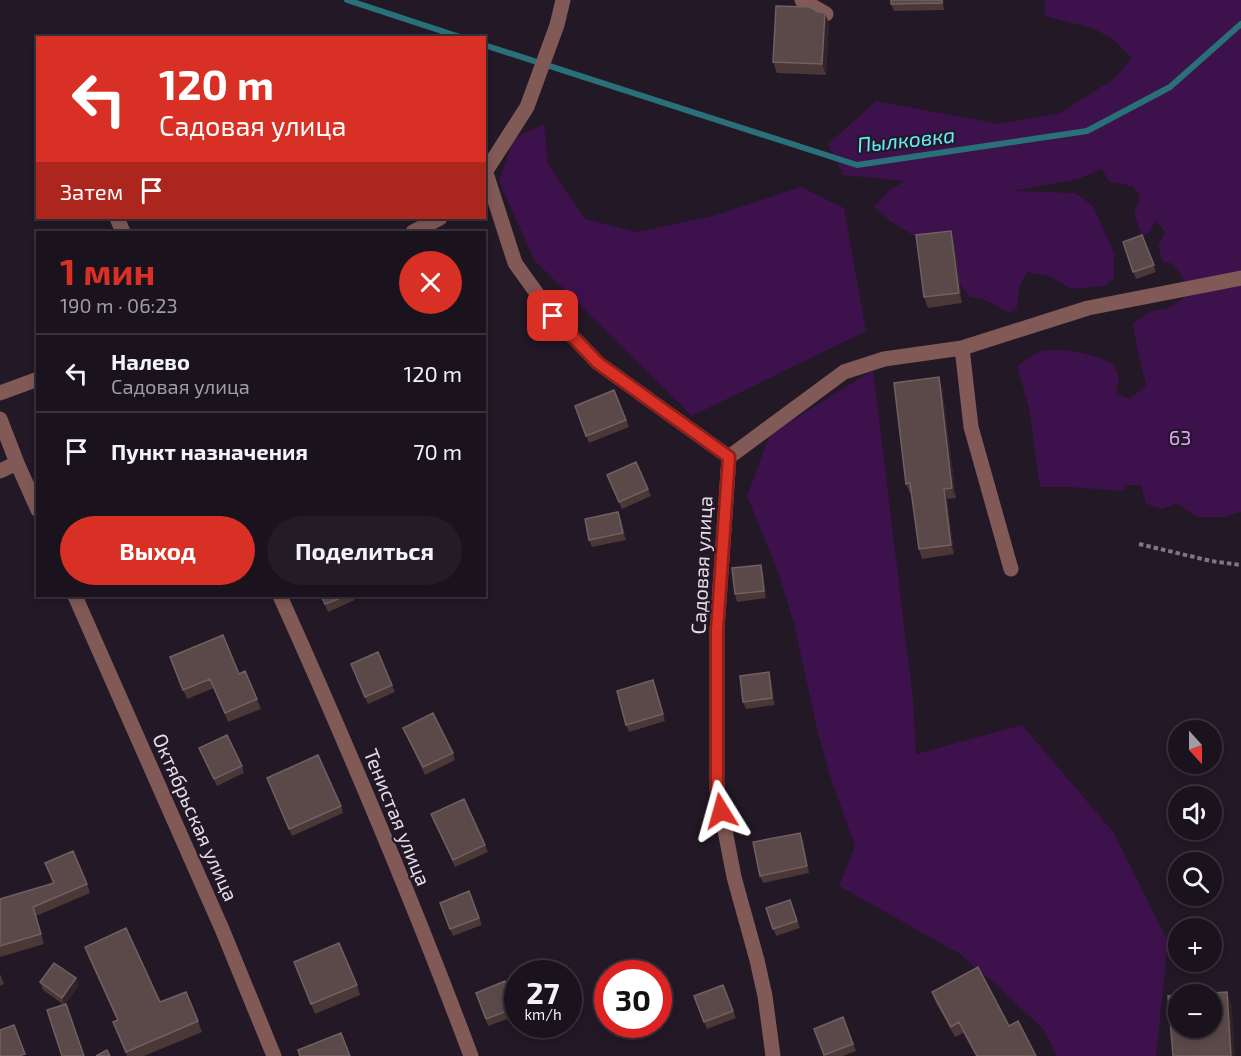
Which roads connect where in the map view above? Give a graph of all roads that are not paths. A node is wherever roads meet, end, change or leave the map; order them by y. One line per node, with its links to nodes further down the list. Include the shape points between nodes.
1 (563, 0): 4 (street, via 527,107)
2 (802, 0): 3 (street)
3 (826, 14)
4 (486, 171)
5 (486, 176): 13 (street, via 515,262 553,316 598,363)
6 (438, 219): 7 (street)
7 (416, 231)
8 (1241, 278): 9 (street, via 1088,308)
9 (962, 348): 13 (street, via 884,358 844,372); 17 (street, via 971,427)
10 (36, 380): 11 (street)
11 (0, 393)
12 (0, 419): 14 (street)
13 (729, 457): 22 (street, Садовая улица, via 717,630 717,789 734,877 765,996)
14 (17, 463): 15 (street); 16 (street)
15 (0, 471)
16 (36, 506)
17 (1011, 569)
18 (75, 597): 20 (street, Октябрьская улица)
19 (280, 597): 21 (street, Тенистая улица, via 332,711)
20 (274, 1056)
21 (471, 1056)
22 (773, 1056)

